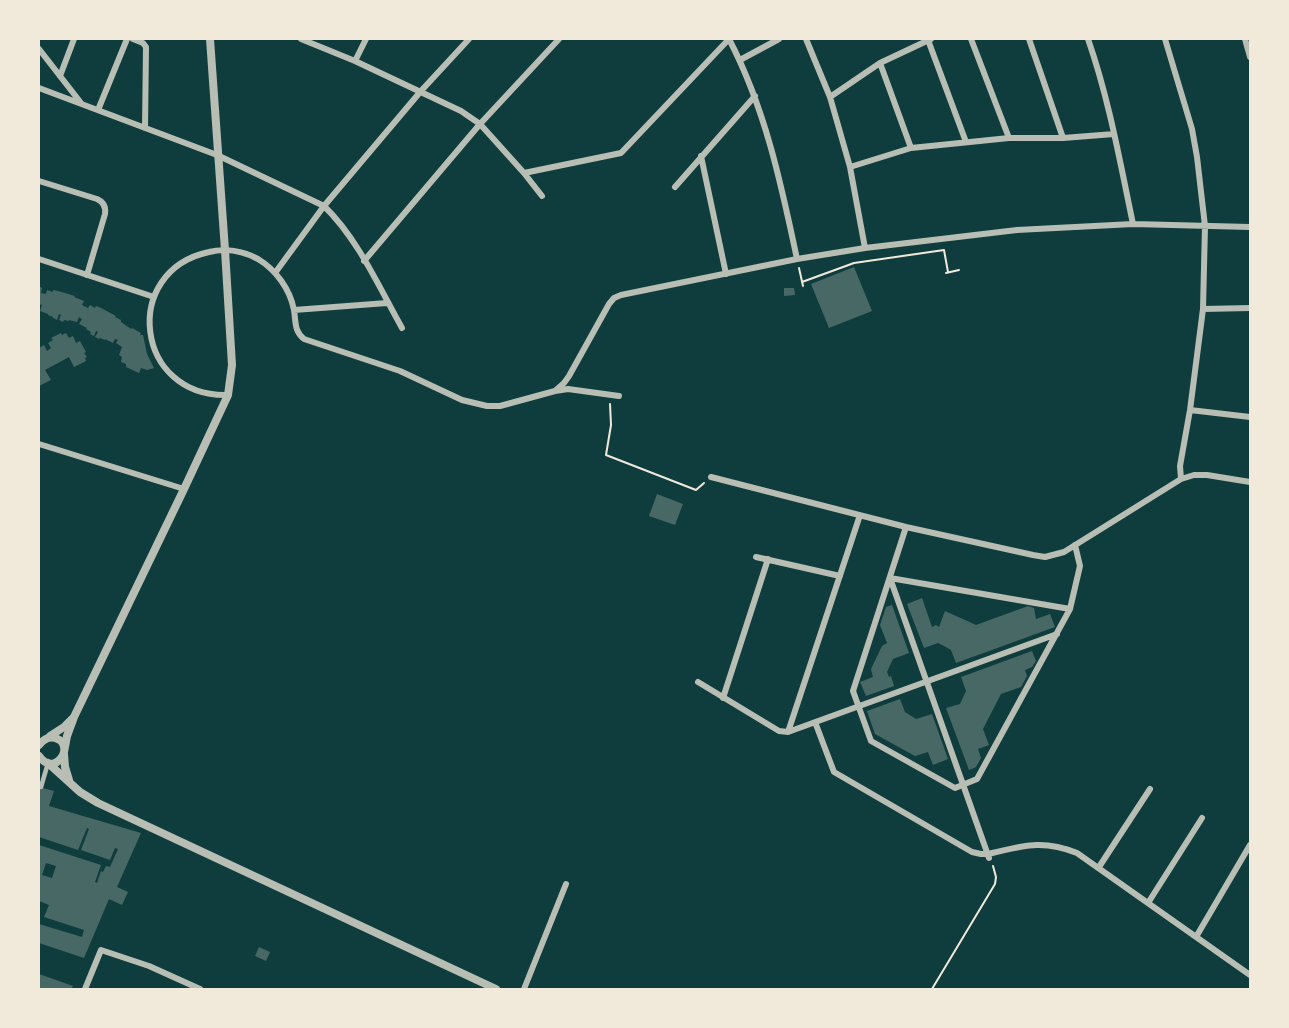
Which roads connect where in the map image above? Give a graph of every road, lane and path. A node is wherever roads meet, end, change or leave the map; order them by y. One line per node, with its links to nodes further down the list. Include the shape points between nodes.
1 (74, 39): 24 (street)
2 (127, 39): 30 (street)
3 (133, 39): 32 (street, via 146,47)
4 (210, 39): 38 (street)
5 (301, 39): 22 (street)
6 (366, 39): 22 (street)
7 (470, 39): 26 (street)
8 (558, 39): 31 (street)
9 (729, 39): 21 (street); 41 (street, via 621,153)
10 (779, 39): 21 (street)
11 (806, 39): 28 (street)
12 (971, 39): 34 (street)
13 (1029, 39): 35 (street)
14 (1097, 39): 18 (street)
15 (1166, 39): 47 (street, via 1192,129)
16 (1245, 39): 20 (street)
17 (929, 40): 23 (street); 36 (street)
18 (1089, 41): 33 (street)
19 (39, 49): 24 (street)
20 (1250, 57)
21 (740, 60): 27 (street)
22 (355, 61): 26 (street)
23 (880, 63): 28 (street); 37 (street)
24 (60, 76): 29 (street)
25 (39, 88): 29 (street)
26 (421, 91): 31 (street); 45 (street)
27 (754, 96): 39 (street); 52 (street, via 781,180)
28 (830, 97): 40 (street)
29 (82, 104): 30 (street)
30 (98, 110): 32 (street)
31 (480, 124): 41 (street); 53 (street)
32 (145, 128): 38 (street)
33 (1114, 134): 35 (street); 46 (street)
34 (1009, 138): 35 (street); 36 (street)
35 (1063, 138)
36 (966, 142): 37 (street)
37 (911, 148): 40 (street)
38 (218, 156): 45 (street); 50 (street)
39 (701, 156): 43 (street); 56 (street)
40 (850, 167): 49 (street)
41 (524, 173): 44 (street)
42 (39, 181): 57 (street, via 103,204 106,211)
43 (675, 187)
44 (542, 196)
45 (324, 206): 53 (street, via 337,218); 55 (street)
46 (1133, 224): 47 (street); 49 (street, via 1017,230)
47 (1205, 226): 48 (street); 61 (street)
48 (1250, 227)
49 (865, 248): 52 (street)
50 (225, 250): 55 (street, via 257,259); 58 (street, via 202,253 182,263 165,278); 65 (street, via 232,365)
51 (39, 259): 57 (street)
52 (797, 259): 54 (path, via 802,284 854,263 944,250 947,273); 56 (street)
53 (364, 261): 59 (street)
54 (959, 270)
55 (275, 273): 62 (street, via 288,291)
56 (726, 274): 64 (street, via 614,298 569,376)
57 (87, 275): 58 (street)
58 (154, 297): 65 (street, via 150,330 155,351 167,370 194,390)
59 (387, 303): 62 (street); 63 (street)
60 (1250, 308): 61 (street)
61 (1203, 309): 68 (street)
62 (294, 310): 64 (street, via 296,328 304,339 400,371 462,400 500,406)
63 (402, 328)
64 (555, 391): 66 (street)
65 (228, 395): 74 (street)
66 (610, 395): 67 (street); 71 (path, via 606,455 696,490)
67 (620, 396)
68 (1190, 410): 69 (street); 72 (street)
69 (1250, 417)
70 (39, 444): 74 (street)
71 (711, 477): 75 (street)
72 (1181, 479): 73 (street, via 1207,475); 77 (street)
73 (1250, 482)
74 (184, 489): 88 (street)
75 (860, 515): 76 (street); 80 (street)
76 (906, 527): 77 (street, via 1045,557); 81 (street)
77 (1075, 545): 82 (street, via 1080,566)
78 (756, 557): 79 (street)
79 (768, 559): 80 (street); 86 (street)
80 (840, 576): 90 (street)
81 (890, 578): 82 (street); 84 (street); 87 (street, via 853,691)
82 (1070, 609): 83 (street)
83 (1057, 633): 84 (street); 96 (street, via 977,779)
84 (927, 681): 87 (street); 96 (street)
85 (698, 682): 86 (street)
86 (723, 698): 90 (street, via 779,731)
87 (859, 706): 89 (street); 96 (street, via 871,741 955,788)
88 (74, 717): 91 (street, via 55,734); 93 (street)
89 (815, 722): 90 (street); 101 (street, via 834,772 972,852)
90 (788, 732)
91 (44, 738): 92 (street); 93 (street, via 60,740)
92 (39, 745)
93 (64, 753): 94 (street, via 57,762); 95 (street, via 64,768)
94 (42, 759): 95 (street); 97 (street)
95 (71, 784): 110 (street, via 109,808)
96 (963, 784): 101 (street)
97 (41, 788)
98 (1150, 789): 102 (street)
99 (1202, 818): 104 (street)
100 (1250, 845): 105 (street)
101 (989, 856): 102 (street, via 1032,844 1049,845 1077,853); 112 (path, via 995,884)
102 (1099, 867): 104 (street)
103 (566, 884): 111 (street)
104 (1149, 903): 105 (street)
105 (1196, 937): 106 (street)
106 (1250, 975)
107 (183, 985): 108 (street, via 149,966 101,950); 109 (street)
108 (85, 989)
109 (200, 989)
110 (496, 989)
111 (524, 989)
112 (932, 989)

